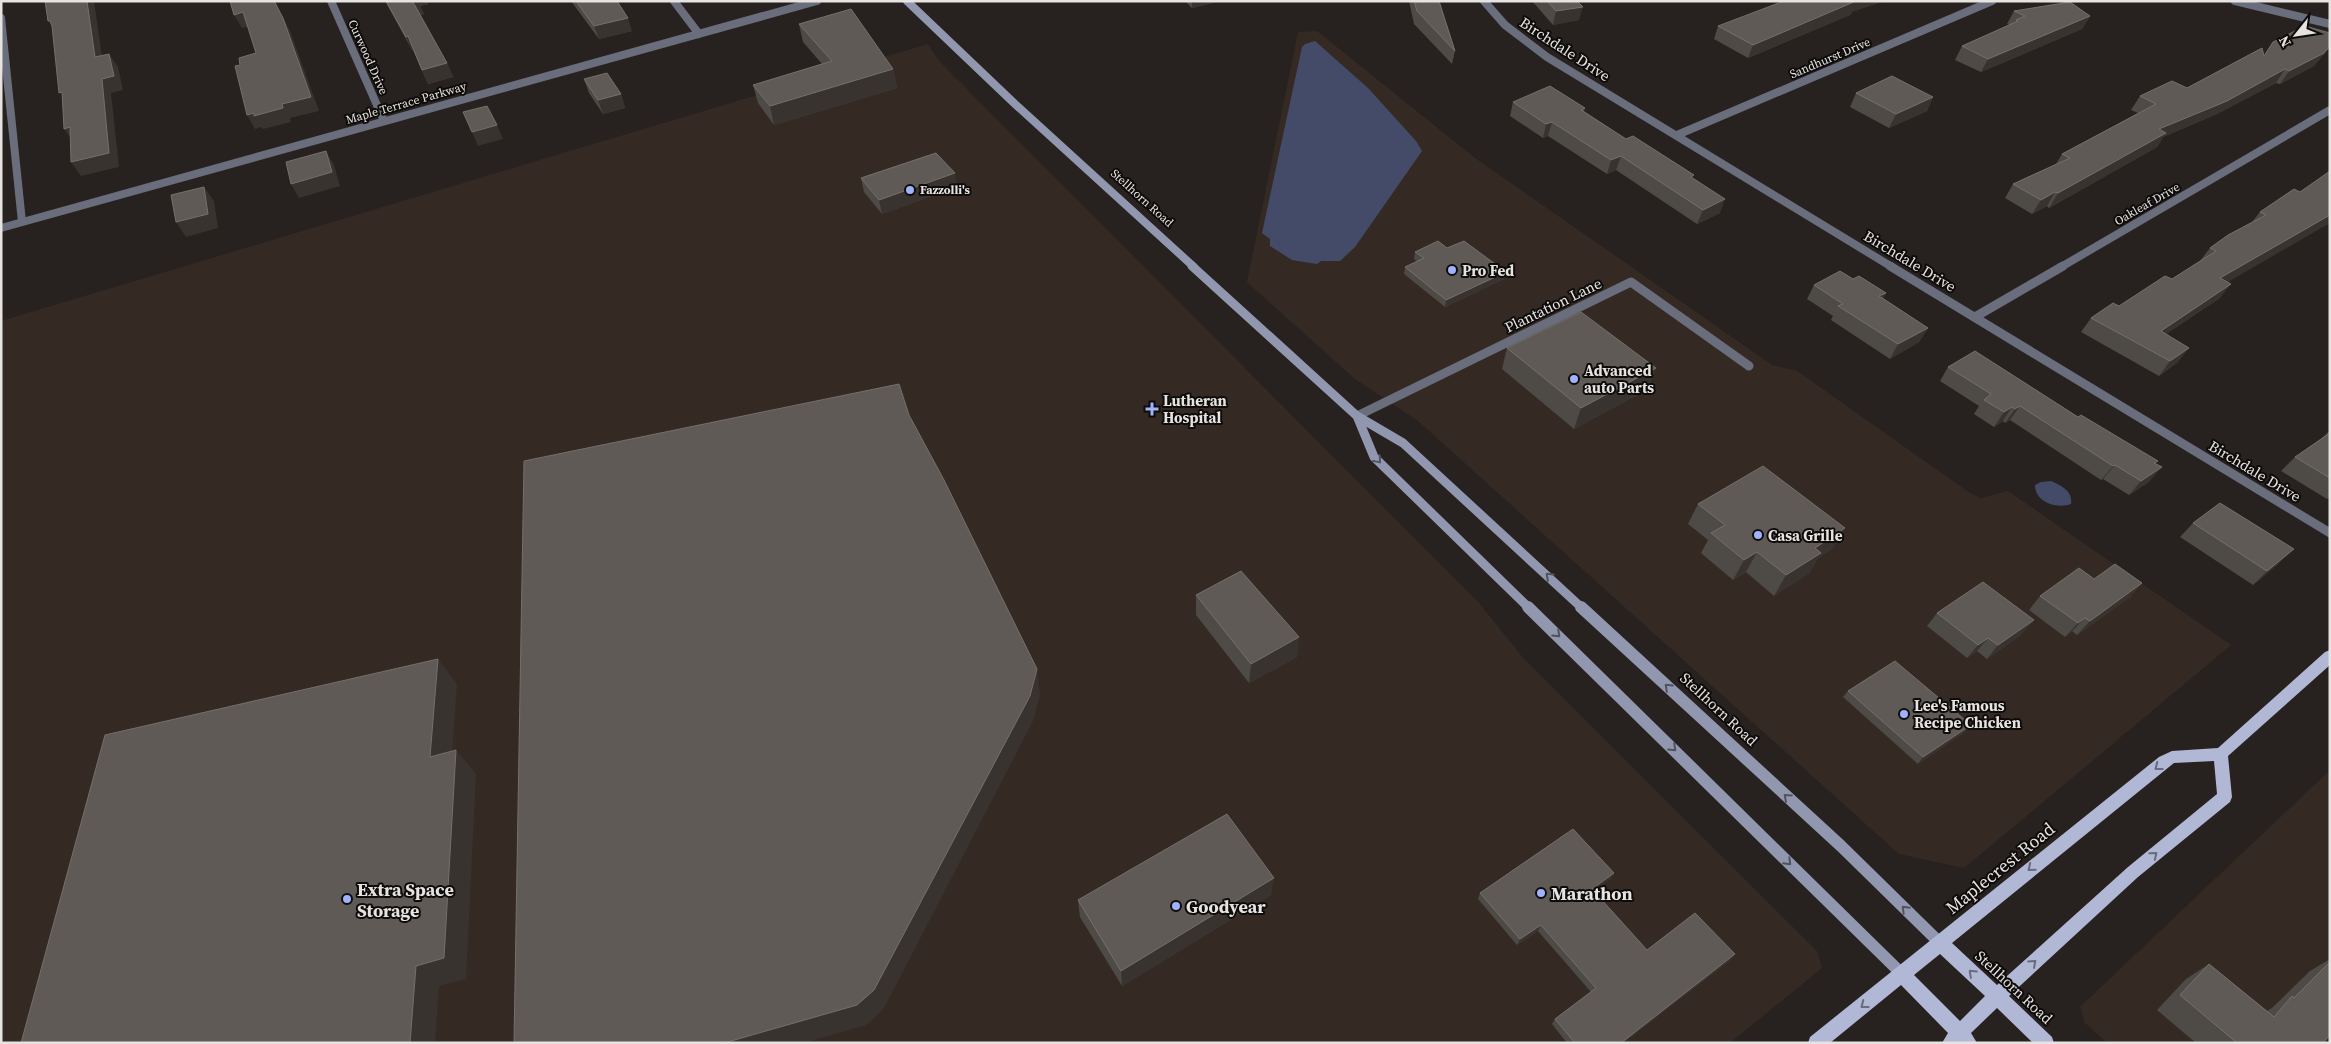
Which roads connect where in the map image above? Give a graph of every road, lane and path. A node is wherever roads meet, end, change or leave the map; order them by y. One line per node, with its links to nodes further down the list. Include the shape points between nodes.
1 (331, 1): 12 (street, Curwood Drive)
2 (674, 1): 10 (street)
3 (817, 1): 10 (street, Maple Terrace Parkway)
4 (907, 1): 18 (main road, Stellhorn Road)
5 (1484, 1): 13 (street, Birchdale Drive, via 1498,20 1522,40)
6 (1992, 1): 13 (street, Sandhurst Drive)
7 (2235, 1): 9 (street)
8 (1, 18): 14 (street)
9 (2330, 24)
10 (699, 34): 12 (street, Maple Terrace Parkway)
11 (2330, 110): 16 (street, Oakleaf Drive)
12 (384, 121): 14 (street, Maple Terrace Parkway)
13 (1677, 136): 16 (street, Birchdale Drive)
14 (22, 222): 15 (street, Maple Terrace Parkway)
15 (1, 228)
16 (1975, 317): 19 (street, Birchdale Drive)
17 (1749, 366): 18 (street, Plantation Lane, via 1631,282)
18 (1357, 416): 22 (main road, Stellhorn Road, one-way to 18, via 1841,846 1403,443); 23 (main road, Stellhorn Road, one-way to 23, via 1374,457)
19 (2330, 533)
20 (2330, 656): 21 (main road)
21 (2221, 754): 22 (main road, Maplecrest Road, one-way to 22, via 2172,757); 24 (main road, one-way to 21, via 2132,872 2225,797)
22 (1940, 943): 23 (main road, Maplecrest Road); 24 (main road, Stellhorn Road, one-way to 22)
23 (1903, 975): 25 (main road, Stellhorn Road); 26 (main road, Maplecrest Road, one-way to 26)
24 (1997, 996): 25 (main road); 27 (main road, Stellhorn Road)
25 (1960, 1040)
26 (1816, 1043)
27 (2046, 1043)

